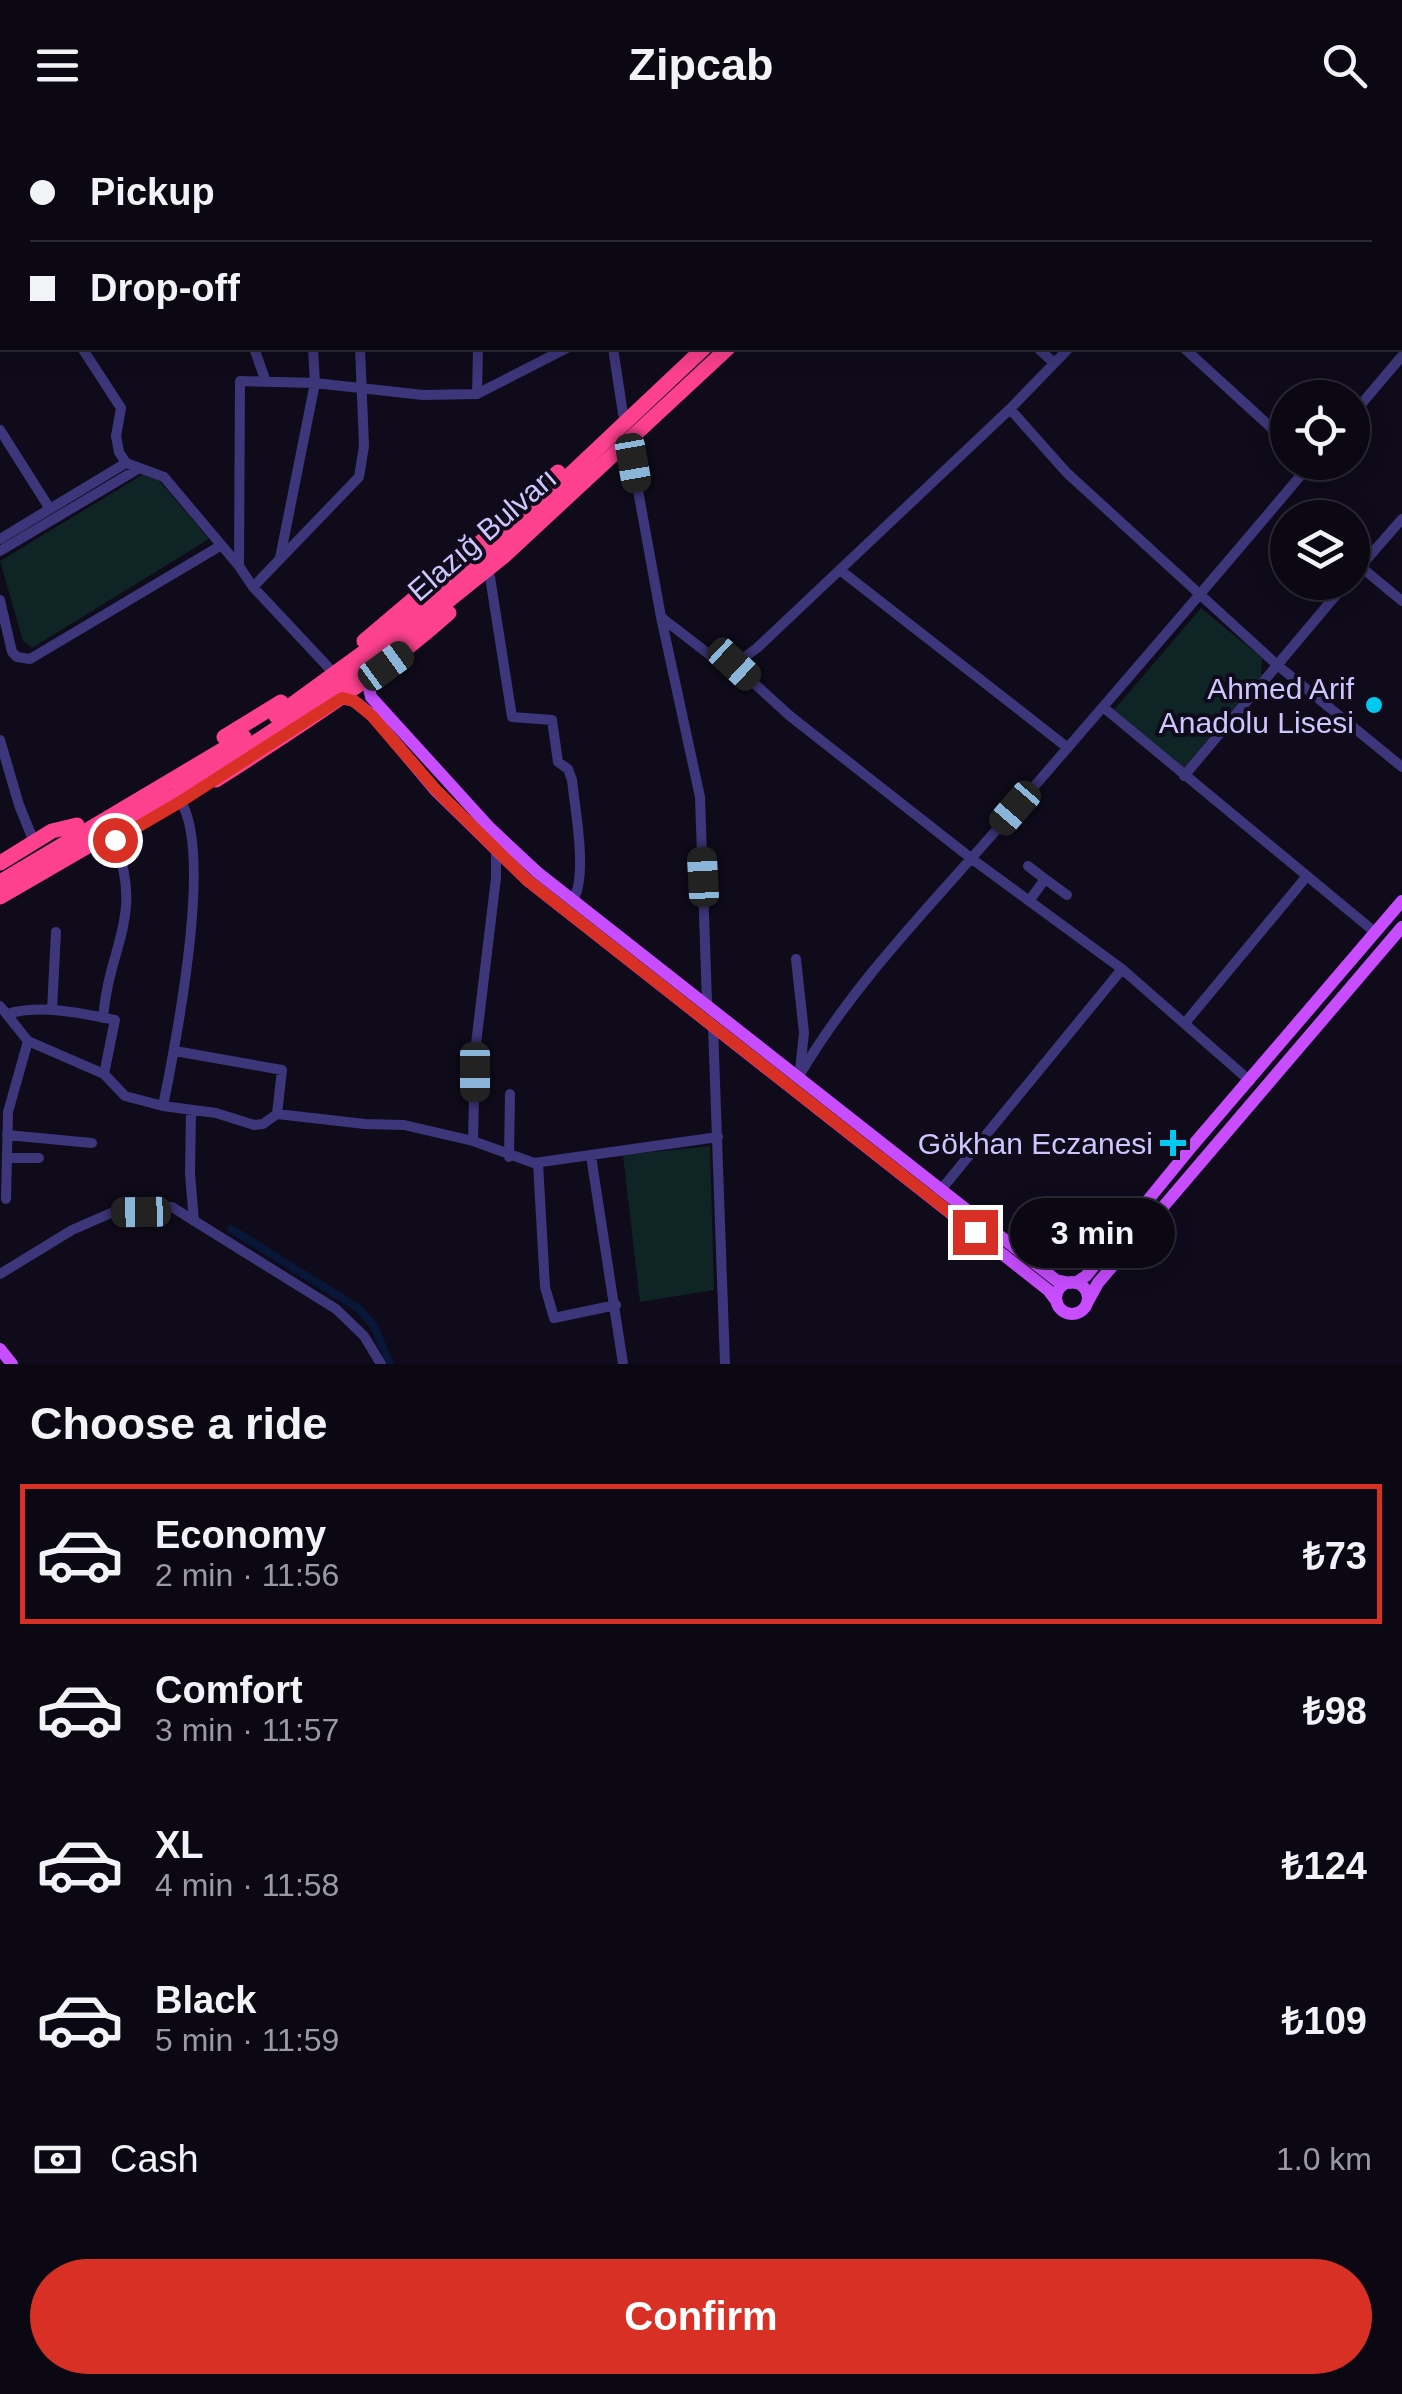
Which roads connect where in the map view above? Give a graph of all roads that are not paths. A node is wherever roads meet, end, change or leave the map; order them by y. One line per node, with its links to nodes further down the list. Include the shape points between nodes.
1 (83, 350): 27 (street, via 121,408 116,436)
2 (255, 350): 17 (street)
3 (313, 350): 18 (street)
4 (360, 350): 19 (street)
5 (478, 350): 20 (street)
6 (563, 350): 20 (street)
7 (613, 350): 23 (street)
8 (691, 350): 23 (highway)
9 (702, 350): 65 (highway, Elazığ Bulvarı, via 423,608 256,730)
10 (726, 350): 65 (highway, Elazığ Bulvarı, via 504,557 352,678 176,794)
11 (740, 350): 26 (highway)
12 (1040, 350): 16 (street)
13 (1067, 350): 16 (street)
14 (1186, 350): 24 (street)
15 (1402, 356): 21 (street)
16 (1054, 362): 22 (street)
17 (265, 379): 18 (street); 36 (street, via 238,385)
18 (315, 382): 19 (street); 35 (street)
19 (362, 390): 20 (street); 35 (street, via 359,477)
20 (477, 394)
21 (1370, 394)
22 (1010, 410): 37 (street); 41 (street, via 1067,473)
23 (623, 414): 48 (highway)
24 (1270, 427)
25 (0, 430): 29 (street)
26 (630, 457): 38 (highway); 45 (street)
27 (131, 466): 29 (street); 32 (street, via 164,478); 33 (street)
28 (1297, 480): 41 (street)
29 (50, 508): 31 (street)
30 (1402, 519): 34 (street)
31 (0, 538)
32 (220, 546): 36 (street); 42 (street, via 30,659 12,652)
33 (0, 552)
34 (1370, 556)
35 (279, 561): 40 (street)
36 (239, 566): 40 (street)
37 (840, 570): 46 (street); 53 (street)
38 (490, 576): 49 (highway); 70 (street, via 512,717 552,720 558,762 572,780 580,868)
39 (1370, 580): 44 (street)
40 (253, 587): 48 (street)
41 (1201, 595): 47 (street); 51 (street)
42 (0, 600)
43 (1331, 600): 47 (street)
44 (1402, 601)
45 (661, 617): 46 (street, via 719,662); 78 (street, via 700,796)
46 (734, 664): 61 (street)
47 (1276, 664): 54 (street); 55 (street)
48 (329, 668): 57 (highway)
49 (367, 680): 50 (highway); 70 (main road, via 371,697 490,828)
50 (342, 698): 56 (highway); 60 (main road, via 372,716)
51 (1103, 708): 53 (street); 55 (street)
52 (0, 740): 59 (street)
53 (1068, 748): 61 (street)
54 (1402, 767)
55 (1184, 776): 64 (street)
56 (180, 802): 58 (highway); 85 (street, via 193,833 195,873)
57 (76, 826): 59 (highway); 65 (highway, via 41,846)
58 (115, 840): 65 (highway, via 76,863); 81 (street, via 128,889 126,920)
59 (34, 842): 62 (highway)
60 (496, 852): 83 (main road); 95 (street)
61 (972, 858): 71 (street); 87 (street, via 896,943)
62 (0, 864)
63 (1028, 866): 66 (street)
64 (1307, 876): 75 (street); 82 (street)
65 (22, 877): 67 (highway, Elazığ Bulvarı); 69 (highway, Elazığ Bulvarı)
66 (1045, 879): 68 (street); 71 (street)
67 (0, 882)
68 (1067, 896)
69 (0, 897)
70 (573, 900): 78 (main road)
71 (1029, 901): 77 (street)
72 (1402, 901): 75 (main road)
73 (1402, 927): 108 (main road, via 1098,1282)
74 (56, 932): 80 (street)
75 (1376, 933): 88 (main road)
76 (796, 960): 87 (street, via 804,1033)
77 (1122, 969): 82 (street); 102 (street)
78 (707, 1003): 87 (main road)
79 (3, 1010): 80 (street); 84 (street)
80 (52, 1010): 81 (street)
81 (103, 1018): 86 (street, via 116,1023)
82 (1185, 1023): 88 (street)
83 (713, 1026): 94 (street); 107 (main road)
84 (28, 1041): 86 (street); 93 (street)
85 (175, 1051): 90 (street); 92 (street, via 282,1070)
86 (104, 1074): 90 (street, via 125,1096)
87 (799, 1076): 102 (main road)
88 (1250, 1081): 106 (main road, via 1086,1276)
89 (510, 1094): 98 (street)
90 (163, 1106): 91 (street)
91 (191, 1111): 92 (street, via 254,1125); 104 (street)
92 (277, 1114): 95 (street, via 404,1125)
93 (5, 1133): 96 (street); 99 (street)
94 (718, 1137): 97 (street); 112 (street)
95 (472, 1141): 98 (street)
96 (92, 1144)
97 (591, 1156): 101 (street); 109 (street)
98 (508, 1157): 101 (street)
99 (7, 1158): 100 (street); 103 (street)
100 (39, 1158)
101 (538, 1163): 109 (street, via 551,1314)
102 (940, 1191): 106 (main road, via 1056,1280)
103 (6, 1199)
104 (194, 1221): 105 (street, via 172,1208 111,1213); 110 (street, via 336,1310)
105 (0, 1274)
106 (1072, 1283): 107 (main road); 108 (main road, via 1086,1292)
107 (1056, 1302): 108 (main road, via 1071,1314)
108 (1087, 1303)
109 (616, 1306): 111 (street)
110 (381, 1364)
111 (623, 1364)
112 (725, 1364)

